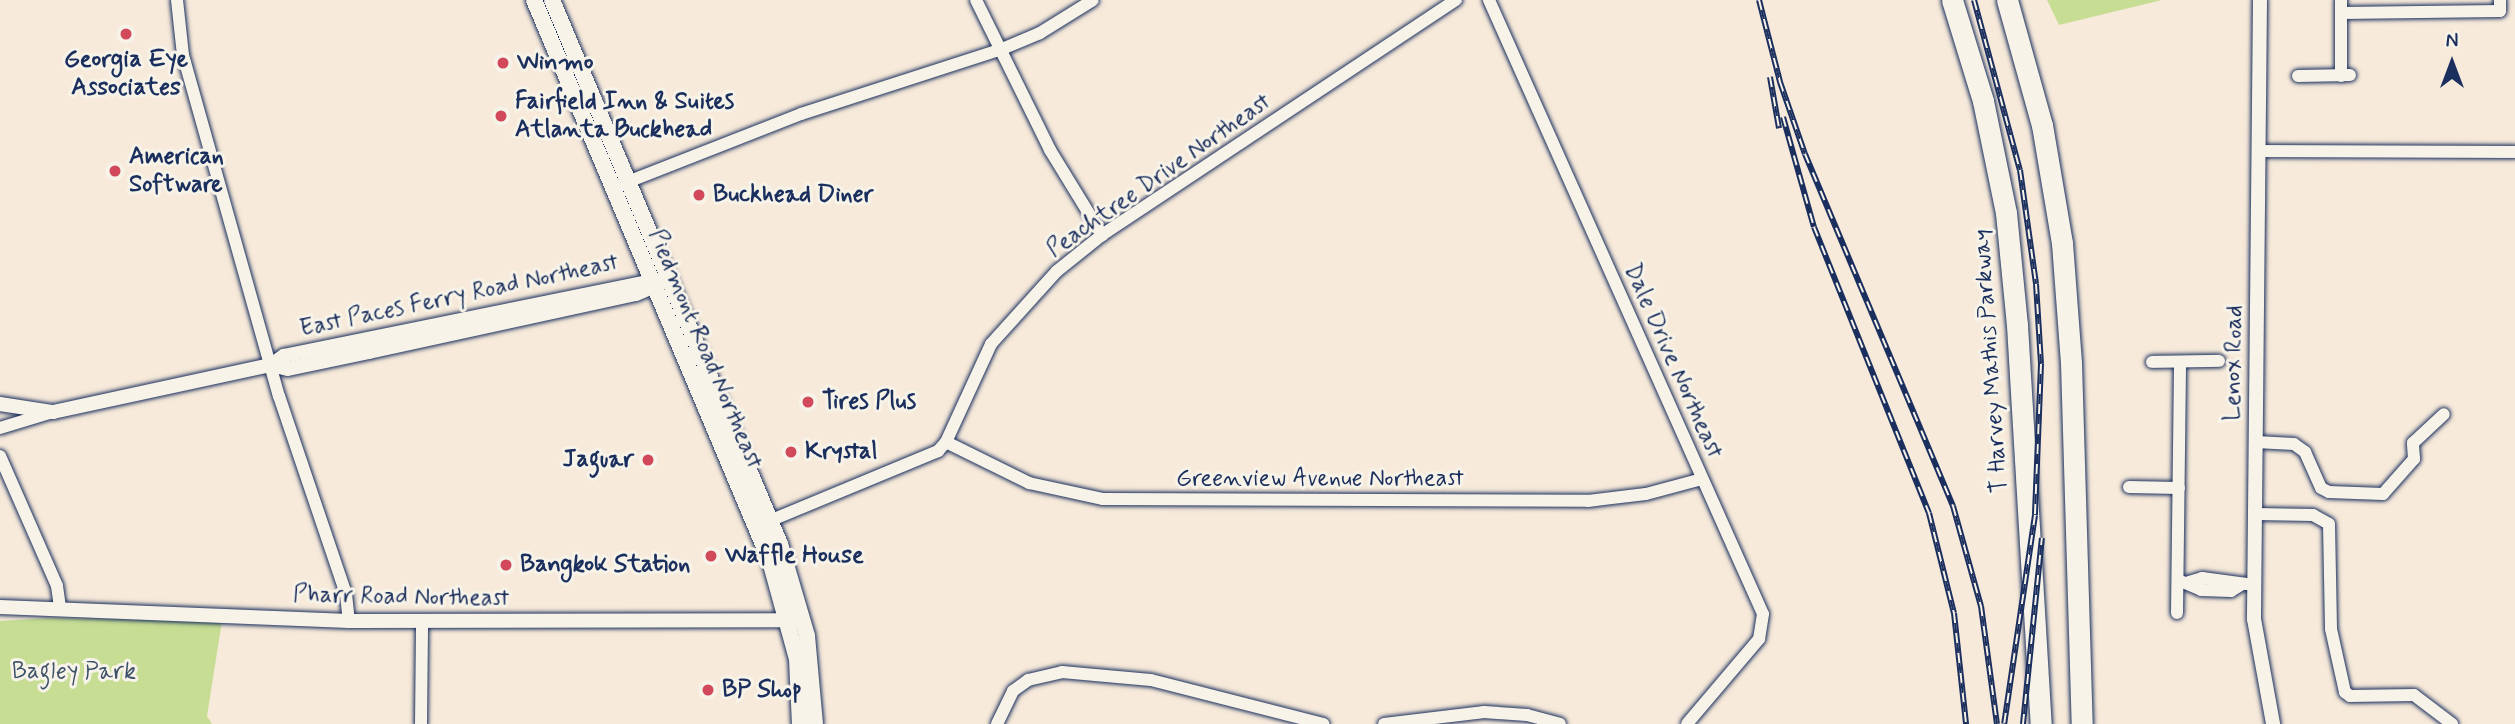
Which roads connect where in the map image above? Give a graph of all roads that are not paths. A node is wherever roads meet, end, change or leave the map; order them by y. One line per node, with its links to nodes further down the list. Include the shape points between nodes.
1 (177, 0): 24 (street, via 184,55)
2 (534, 0): 18 (main road, Piedmont Road Northeast)
3 (552, 0): 18 (main road, Piedmont Road Northeast)
4 (976, 0): 14 (street)
5 (1093, 0): 14 (street)
6 (1456, 0): 19 (street, Peachtree Drive Northeast)
7 (1489, 0): 32 (street, Dale Drive Northeast)
8 (1952, 0): 53 (highway, T Harvey Mathis Parkway, via 1983,101 2006,213)
9 (2007, 0): 54 (highway, via 2039,113 2062,243 2071,363)
10 (2260, 0): 16 (street, Lenox Road)
11 (2500, 0): 13 (street, via 2500,10)
12 (2341, 6): 13 (street); 15 (street, via 2346,75)
13 (2454, 6)
14 (1002, 50): 18 (street, via 801,114); 19 (street, via 1050,150)
15 (2298, 76)
16 (2259, 151): 17 (street); 30 (street, Lenox Road)
17 (2515, 152)
18 (621, 185): 20 (main road, Piedmont Road Northeast)
19 (1102, 235): 29 (street, Peachtree Drive Northeast, via 1057,271 1002,328 982,360)
20 (659, 282): 24 (street, East Paces Ferry Road Northeast, via 284,356); 36 (main road, Piedmont Road Northeast)
21 (2218, 361): 23 (street)
22 (2152, 362): 23 (street)
23 (2180, 362): 34 (street)
24 (271, 366): 26 (street, East Paces Ferry Road Northeast); 42 (street, via 346,594)
25 (2, 408): 26 (street, East Paces Ferry Road Northeast)
26 (52, 412): 28 (street)
27 (2444, 414): 30 (street, via 2413,443 2413,459 2382,494 2329,492 2321,488 2305,452 2294,444)
28 (0, 428)
29 (946, 442): 32 (street, Greenview Avenue Northeast, via 1029,483 1103,499 1588,501 1646,495); 36 (street, via 928,457)
30 (2256, 442): 35 (street, Lenox Road)
31 (0, 456): 40 (street, via 57,586)
32 (1702, 479): 52 (street, Dale Drive Northeast, via 1765,621 1759,639)
33 (2129, 487): 34 (street)
34 (2179, 488): 37 (street)
35 (2256, 514): 38 (street, Lenox Road); 56 (street, via 2313,515 2329,524 2331,629 2345,692 2350,696 2414,695)
36 (763, 524): 44 (main road, Piedmont Road Northeast)
37 (2183, 581): 38 (street, via 2216,579); 41 (street)
38 (2248, 584): 55 (street, Lenox Road)
39 (0, 607): 40 (street, Pharr Road Northeast)
40 (60, 608): 42 (street, Pharr Road Northeast)
41 (2177, 613)
42 (349, 621): 43 (street, Pharr Road Northeast)
43 (422, 621): 44 (street, Pharr Road Northeast); 45 (street)
44 (794, 621): 46 (main road, Piedmont Road Northeast); 47 (main road, Piedmont Road Northeast, via 810,656)
45 (421, 724)
46 (800, 724)
47 (815, 724)
48 (997, 724): 49 (street, via 1013,691 1028,680 1062,672 1151,680)
49 (1323, 724)
50 (1384, 724): 51 (street, via 1484,712 1527,715)
51 (1560, 724)
52 (1687, 724)
53 (2042, 724)
54 (2082, 724)
55 (2273, 724)
56 (2452, 724)

